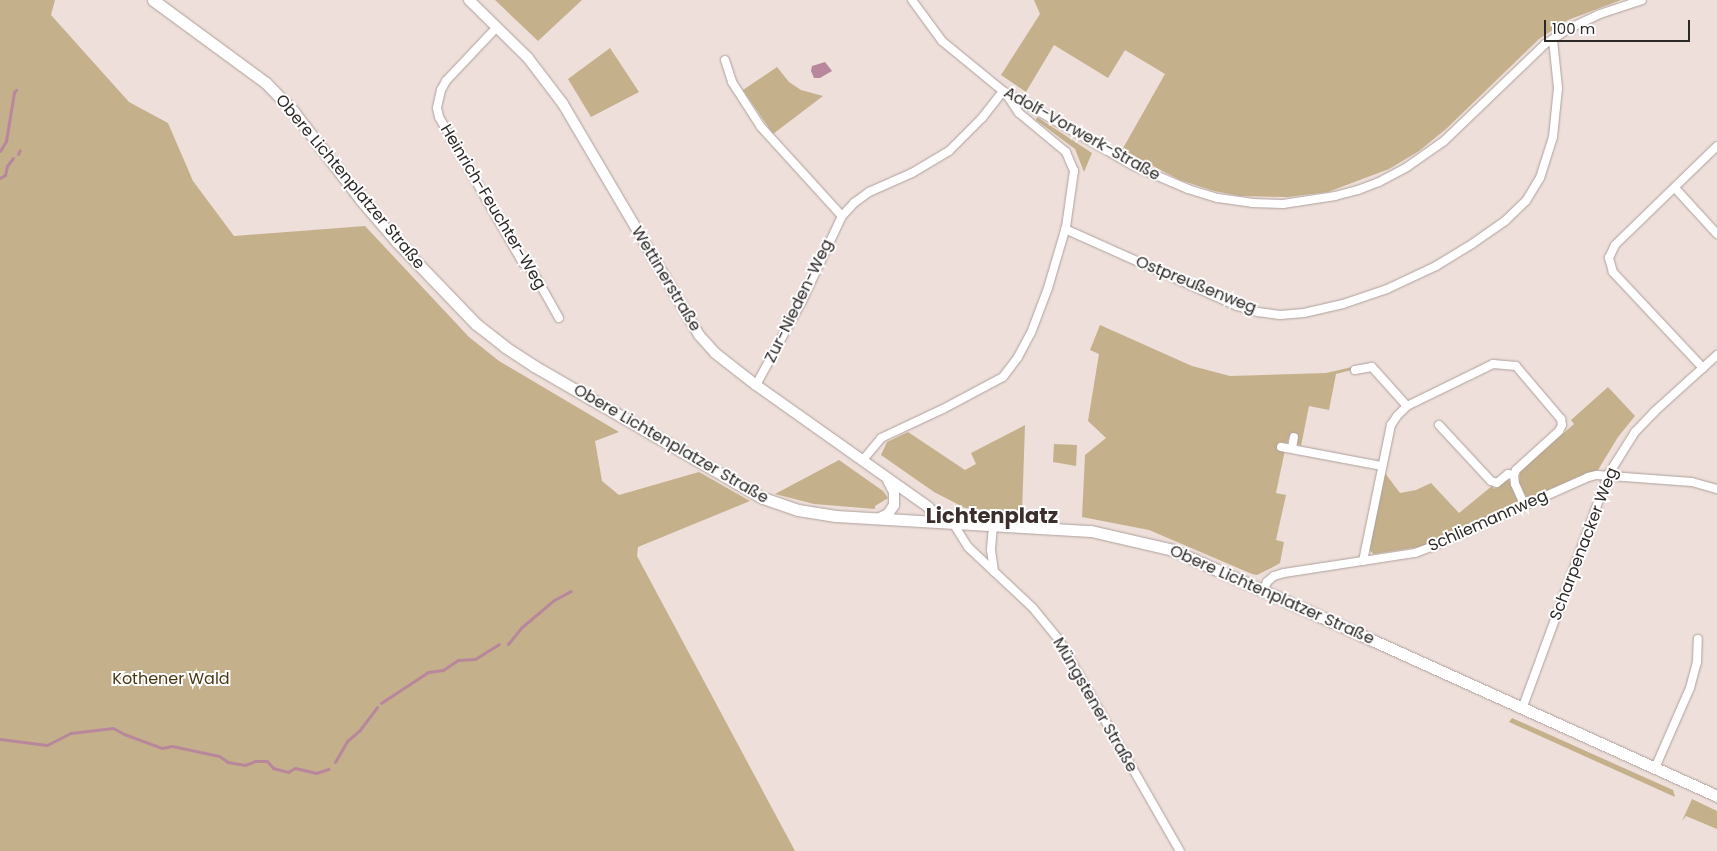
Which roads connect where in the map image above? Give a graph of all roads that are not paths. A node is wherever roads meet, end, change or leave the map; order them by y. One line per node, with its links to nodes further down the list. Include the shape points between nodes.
1 (152, 0): 31 (main road, Obere Lichtenplatzer Straße, via 266,83 306,126 397,242 476,324 505,347 762,498 798,510)
2 (469, 0): 5 (street, Wettinerstraße)
3 (912, 0): 8 (street, Adolf-Vorwerk-Straße, via 942,41)
4 (1642, 0): 6 (street, Adolf-Vorwerk-Straße, via 1600,14)
5 (498, 27): 14 (street, Heinrich-Feuchter-Weg, via 446,81 437,100 437,108 439,117 518,255 532,270); 18 (street, Wettinerstraße, via 528,58 563,104 699,335 715,353)
6 (1553, 40): 8 (street, Adolf-Vorwerk-Straße, via 1545,44 1444,141 1407,166 1358,190 1284,204 1218,198 1162,179); 12 (street, Ostpreußenweg, via 1558,88 1553,137 1540,178 1526,200 1505,221 1472,244 1436,266 1387,288 1343,304 1304,313 1280,315 1258,312 1237,306)
7 (725, 60): 11 (street, via 732,82 761,126)
8 (1003, 91): 11 (street, Zur-Nieden-Weg, via 982,118 948,151 912,174 869,192); 12 (street, via 1019,113 1066,152 1071,161 1074,171)
9 (1717, 146): 10 (street)
10 (1675, 188): 13 (street); 16 (street, via 1615,244 1610,265)
11 (842, 216): 18 (street, Zur-Nieden-Weg, via 802,301)
12 (1066, 229): 24 (street, via 1029,337 1003,377 881,438)
13 (1717, 234)
14 (559, 318)
15 (1717, 355): 16 (street, Scharpenacker Weg)
16 (1703, 368): 27 (street, Scharpenacker Weg, via 1635,432)
17 (1355, 370): 19 (street, via 1372,367)
18 (756, 385): 24 (street, Wettinerstraße)
19 (1407, 406): 25 (street, via 1391,426); 26 (street, via 1487,366 1501,363 1516,366 1561,419 1562,426)
20 (1439, 425): 26 (street, via 1491,481 1497,483 1508,474)
21 (1294, 437): 23 (street)
22 (1282, 447): 23 (street)
23 (1292, 448): 25 (street)
24 (862, 461): 28 (street, Wettinerstraße)
25 (1382, 466): 34 (street)
26 (1514, 475): 30 (street, via 1514,484)
27 (1608, 475): 29 (street, Schliemannweg, via 1692,482); 30 (street, Schliemannweg, via 1588,477); 38 (street, Scharpenacker Weg)
28 (888, 479): 31 (street, via 894,492 894,505 888,514); 32 (street, Wettinerstraße)
29 (1717, 489)
30 (1525, 506): 34 (street, Schliemannweg, via 1415,553)
31 (880, 518): 32 (main road, Obere Lichtenplatzer Straße)
32 (948, 523): 33 (main road, Obere Lichtenplatzer Straße); 35 (street, Müngstener Straße)
33 (993, 526): 35 (street); 36 (main road, Obere Lichtenplatzer Straße, via 1091,531 1124,537 1173,550)
34 (1363, 561): 36 (street, Schliemannweg, via 1274,576)
35 (994, 572): 41 (street, Müngstener Straße, via 1033,608 1059,640)
36 (1264, 589): 38 (main road, Obere Lichtenplatzer Straße)
37 (1698, 639): 39 (street, via 1697,662 1690,688)
38 (1522, 709): 39 (main road, Obere Lichtenplatzer Straße)
39 (1655, 768): 40 (main road, Obere Lichtenplatzer Straße)
40 (1717, 796)
41 (1180, 851)

